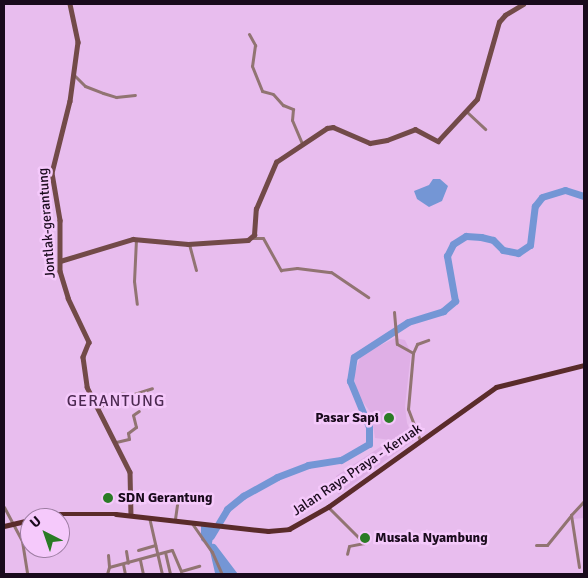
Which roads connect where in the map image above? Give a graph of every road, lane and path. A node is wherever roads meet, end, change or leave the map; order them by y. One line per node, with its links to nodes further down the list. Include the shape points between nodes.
1 (70, 4): 4 (street, Jontlak-gerantung, via 78,38)
2 (523, 4): 6 (street, via 502,18 484,82)
3 (249, 34): 8 (street, via 255,45 252,66 262,91 273,94 283,105 293,108 292,120)
4 (72, 73): 5 (street, via 85,86 103,94 116,97); 12 (street, Jontlak-gerantung, via 70,101 52,173 60,220)
5 (135, 95)
6 (467, 112): 7 (street); 8 (street, via 437,141 417,129 370,143 331,127)
7 (485, 129)
8 (303, 145): 9 (street, via 275,165 256,209)
9 (252, 238): 11 (street); 14 (street, via 263,238 281,270 297,268 331,272)
10 (136, 239): 11 (street); 12 (street); 15 (street, via 134,282)
11 (188, 244): 13 (street)
12 (60, 261): 21 (street, Jontlak-gerantung, via 65,289 89,340 83,357 84,371 89,392)
13 (196, 270)
14 (368, 297)
15 (138, 304)
16 (394, 312): 18 (street, via 397,344)
17 (428, 340): 18 (street, via 417,344)
18 (413, 354): 23 (street, via 408,409 412,427)
19 (584, 365): 23 (main road, Jalan Raya Praya - Keruak, via 496,387)
20 (152, 388): 21 (street, via 131,395 122,393)
21 (98, 408): 24 (street, Jontlak-gerantung)
22 (139, 411): 24 (street, via 133,415 136,427 128,433 128,439)
23 (420, 441): 27 (main road, Jalan Raya Praya - Keruak)
24 (116, 442): 30 (street, Jontlak-gerantung, via 132,478)
25 (178, 497): 33 (street)
26 (584, 501): 31 (street)
27 (328, 507): 34 (main road, Jalan Raya Praya - Keruak, via 308,520 282,530); 44 (street, via 364,543 349,546)
28 (4, 508): 36 (street)
29 (70, 514): 30 (main road, Jalan Raya Praya - Keruak)
30 (131, 515): 32 (main road, Jalan Raya Praya - Keruak)
31 (571, 515): 39 (street, via 551,542 544,546); 50 (street)
32 (149, 517): 33 (main road, Jalan Raya Praya - Keruak); 38 (street)
33 (175, 519): 34 (main road, Jalan Raya Praya - Keruak)
34 (190, 521): 58 (street, via 212,552)
35 (20, 523): 36 (main road)
36 (12, 525): 37 (main road); 52 (street, via 22,541)
37 (4, 526)
38 (155, 545): 40 (street); 43 (street)
39 (536, 545)
40 (138, 550)
41 (126, 551): 47 (street)
42 (165, 552): 43 (street); 49 (street, via 174,552 181,571); 57 (street)
43 (158, 554): 46 (street); 56 (street)
44 (347, 554)
45 (108, 555): 51 (street)
46 (140, 560): 47 (street); 55 (street)
47 (128, 563): 48 (street)
48 (123, 564): 51 (street); 54 (street)
49 (198, 566)
50 (579, 567)
51 (110, 568): 53 (street)
52 (27, 573)
53 (107, 574)
54 (125, 574)
55 (143, 574)
56 (162, 574)
57 (170, 574)
58 (222, 574)

